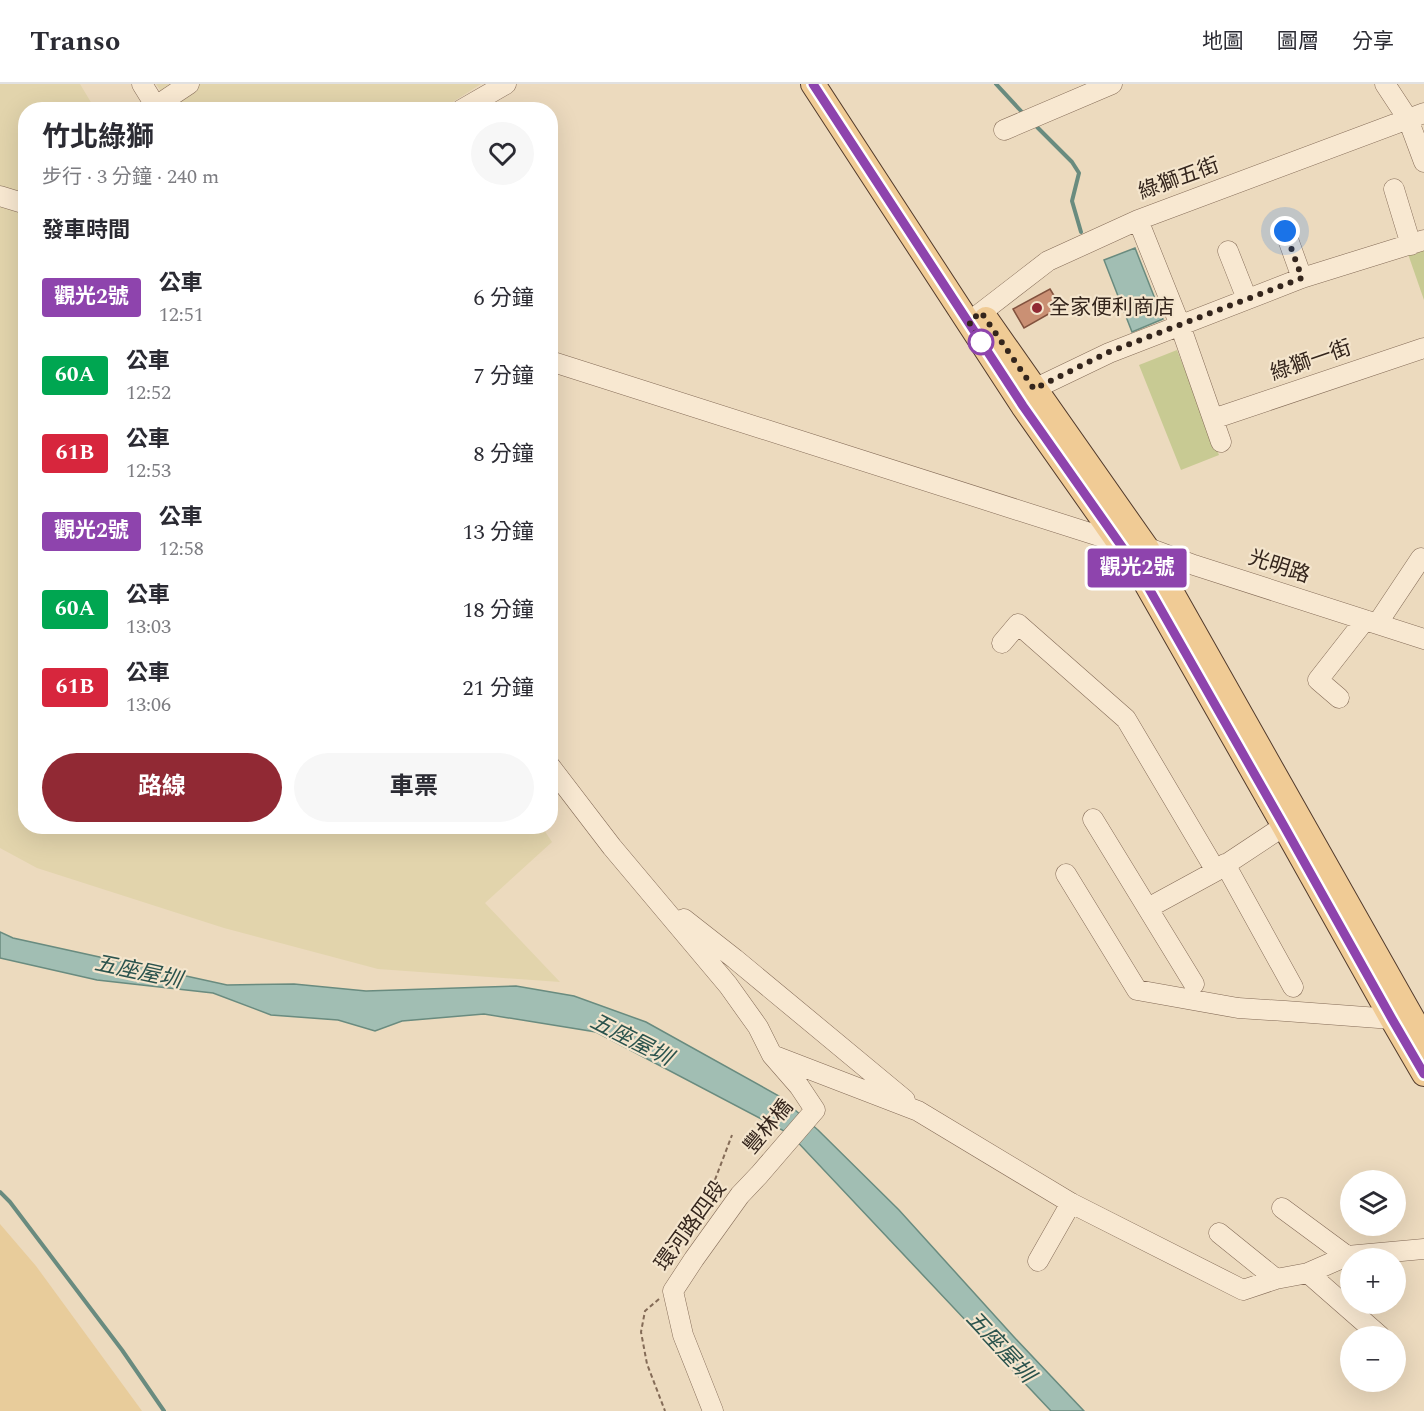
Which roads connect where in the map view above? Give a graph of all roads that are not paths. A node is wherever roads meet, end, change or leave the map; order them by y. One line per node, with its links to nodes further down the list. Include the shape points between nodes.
1 (142, 84): 8 (street)
2 (189, 84): 9 (street)
3 (506, 84): 10 (street)
4 (813, 84): 23 (main road)
5 (830, 84): 23 (main road)
6 (1112, 84): 12 (street)
7 (1385, 84): 11 (street)
8 (153, 102)
9 (165, 102)
10 (475, 102)
11 (1416, 116): 13 (street); 17 (street, 綠獅五街)
12 (1004, 130)
13 (1423, 158)
14 (1394, 189): 19 (street)
15 (0, 196): 16 (street)
16 (18, 202)
17 (1137, 220): 23 (street, 綠獅五街, via 1048,261); 24 (street)
18 (1285, 231): 21 (street)
19 (1418, 243): 21 (street)
20 (1228, 251): 22 (street)
21 (1302, 278): 22 (street)
22 (1247, 299): 24 (street)
23 (975, 317): 27 (main road); 30 (main road, via 1023,406)
24 (1180, 325): 27 (street, via 1109,352); 28 (street)
25 (1424, 348): 28 (street, 綠獅一街)
26 (558, 364): 30 (street, 光明路)
27 (1034, 389): 31 (main road)
28 (1214, 419): 29 (street)
29 (1221, 442)
30 (1118, 542): 31 (street, 光明路); 39 (main road)
31 (1146, 548): 33 (street, 光明路); 39 (main road)
32 (1421, 558): 33 (street)
33 (1371, 622): 34 (street, 光明路); 36 (street, via 1318,680)
34 (1424, 639)
35 (1002, 643): 40 (street, via 1018,624 1126,719)
36 (1339, 698)
37 (558, 776): 42 (street)
38 (1093, 819): 43 (street)
39 (1292, 822): 40 (street); 46 (main road)
40 (1220, 868): 43 (street); 45 (street)
41 (1066, 873): 46 (street, via 1137,990 1238,1008)
42 (653, 895): 47 (street, via 728,985 758,1027); 49 (street)
43 (1148, 909): 44 (street)
44 (1194, 984)
45 (1293, 987)
46 (1412, 1029): 48 (main road)
47 (772, 1055): 49 (street); 50 (street, 豐林橋, via 800,1086 814,1110)
48 (1424, 1074)
49 (918, 1111): 51 (street)
50 (759, 1175): 62 (street, 環河路四段, via 740,1195 673,1291 683,1335)
51 (1071, 1203): 58 (street); 60 (street, via 1243,1290)
52 (1282, 1208): 55 (street)
53 (1219, 1233): 60 (street)
54 (1424, 1249): 56 (street)
55 (1340, 1251)
56 (1406, 1251)
57 (1340, 1259): 59 (street)
58 (1038, 1261)
59 (1308, 1273): 60 (street); 61 (street)
60 (1276, 1279)
61 (1369, 1326)
62 (713, 1411)

